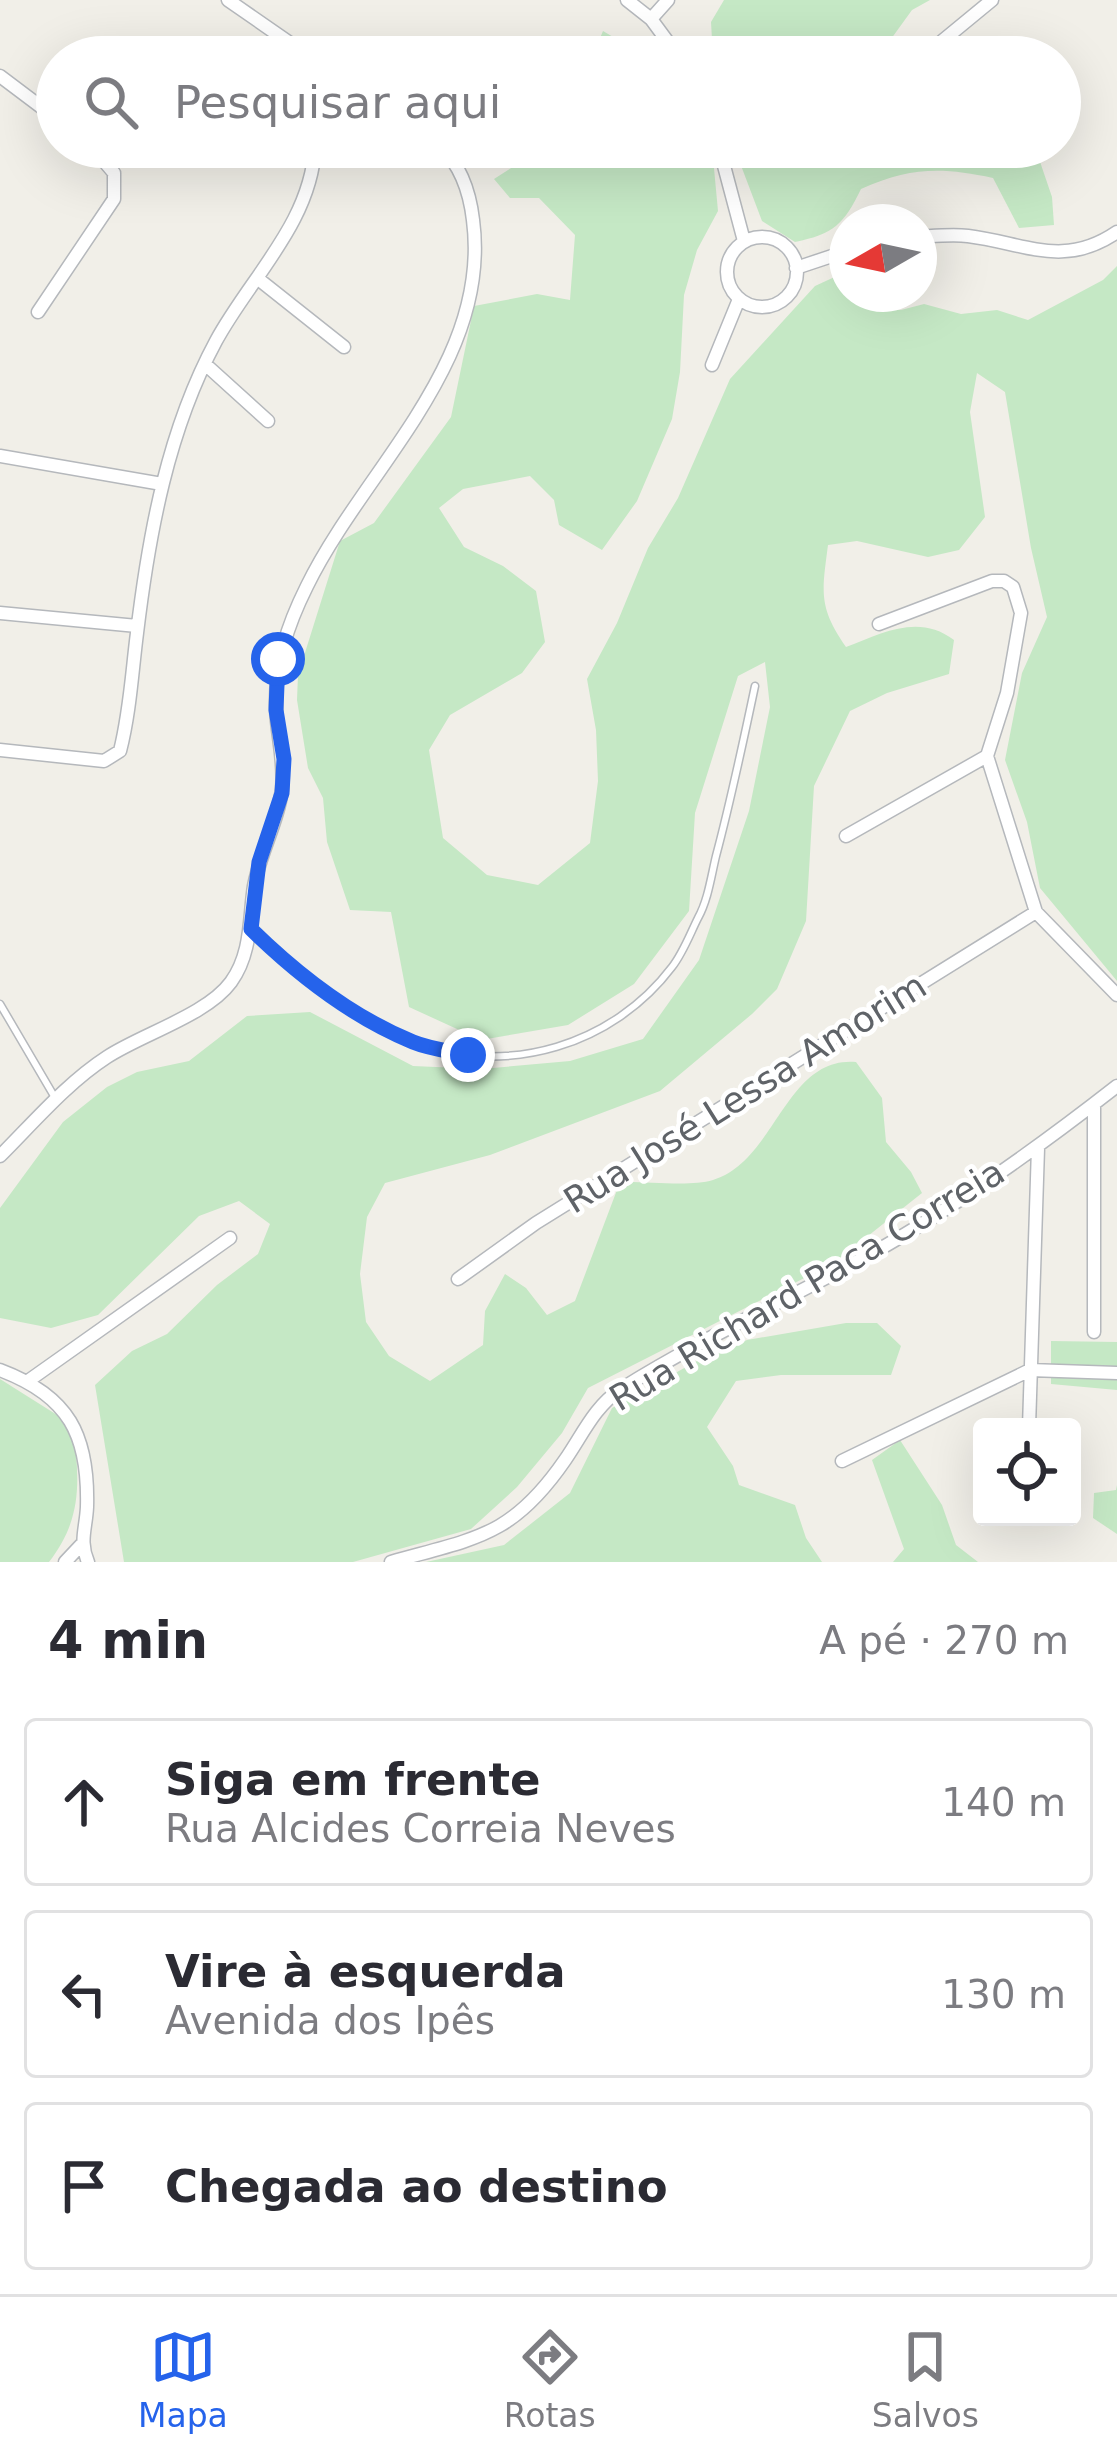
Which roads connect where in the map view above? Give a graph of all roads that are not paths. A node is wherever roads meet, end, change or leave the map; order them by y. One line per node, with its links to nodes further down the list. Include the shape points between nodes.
1 (228, 0): 6 (street)
2 (627, 0): 5 (street)
3 (668, 0): 5 (street)
4 (992, 0): 8 (street)
5 (651, 19): 7 (street)
6 (280, 36)
7 (664, 36)
8 (948, 36)
9 (0, 76): 10 (street)
10 (36, 103)
11 (110, 168): 22 (street, via 114,200)
12 (311, 168): 20 (street, via 305,196)
13 (457, 168): 37 (street, via 476,240 460,331 434,388 320,559 289,621 278,659 282,793 259,862)
14 (725, 168): 17 (street)
15 (1117, 232): 16 (street, via 1072,252)
16 (937, 237)
17 (744, 242): 19 (street, via 777,240); 21 (street, via 727,269)
18 (829, 257): 19 (street)
19 (796, 268): 21 (street, via 783,299 761,307)
20 (257, 278): 23 (street); 24 (street)
21 (739, 299): 25 (street)
22 (38, 313)
23 (344, 347)
24 (205, 364): 26 (street); 28 (street)
25 (712, 365)
26 (268, 422)
27 (0, 455): 28 (street)
28 (162, 484): 31 (street)
29 (0, 613): 31 (street)
30 (879, 624): 34 (street, via 992,581 1013,586 1021,613)
31 (137, 626): 33 (street, via 120,751 104,761)
32 (755, 686): 37 (lane, via 702,912 673,966 635,1004 575,1043 528,1056 416,1043 346,1006)
33 (0, 750)
34 (987, 756): 35 (street); 36 (street)
35 (846, 836)
36 (1036, 912): 38 (street); 46 (street, Rua José Lessa Amorim)
37 (251, 929): 41 (street, via 233,980 217,998 105,1058)
38 (1117, 995)
39 (0, 1004): 41 (lane)
40 (1117, 1086): 42 (street, Rua Richard Paca Correia)
41 (56, 1099): 44 (street)
42 (1094, 1104): 43 (street, Rua Richard Paca Correia); 47 (street)
43 (1038, 1148): 49 (street); 57 (street, Rua Richard Paca Correia, via 872,1253 616,1392 532,1503 502,1528)
44 (0, 1156)
45 (230, 1238): 51 (street)
46 (458, 1279)
47 (1094, 1332)
48 (0, 1370): 51 (street)
49 (1030, 1370): 50 (street); 52 (street); 53 (street)
50 (1117, 1372)
51 (28, 1381): 54 (street, via 78,1430 87,1510)
52 (1029, 1418)
53 (842, 1461)
54 (81, 1545): 55 (street); 56 (street)
55 (65, 1562)
56 (88, 1562)
57 (391, 1562)

